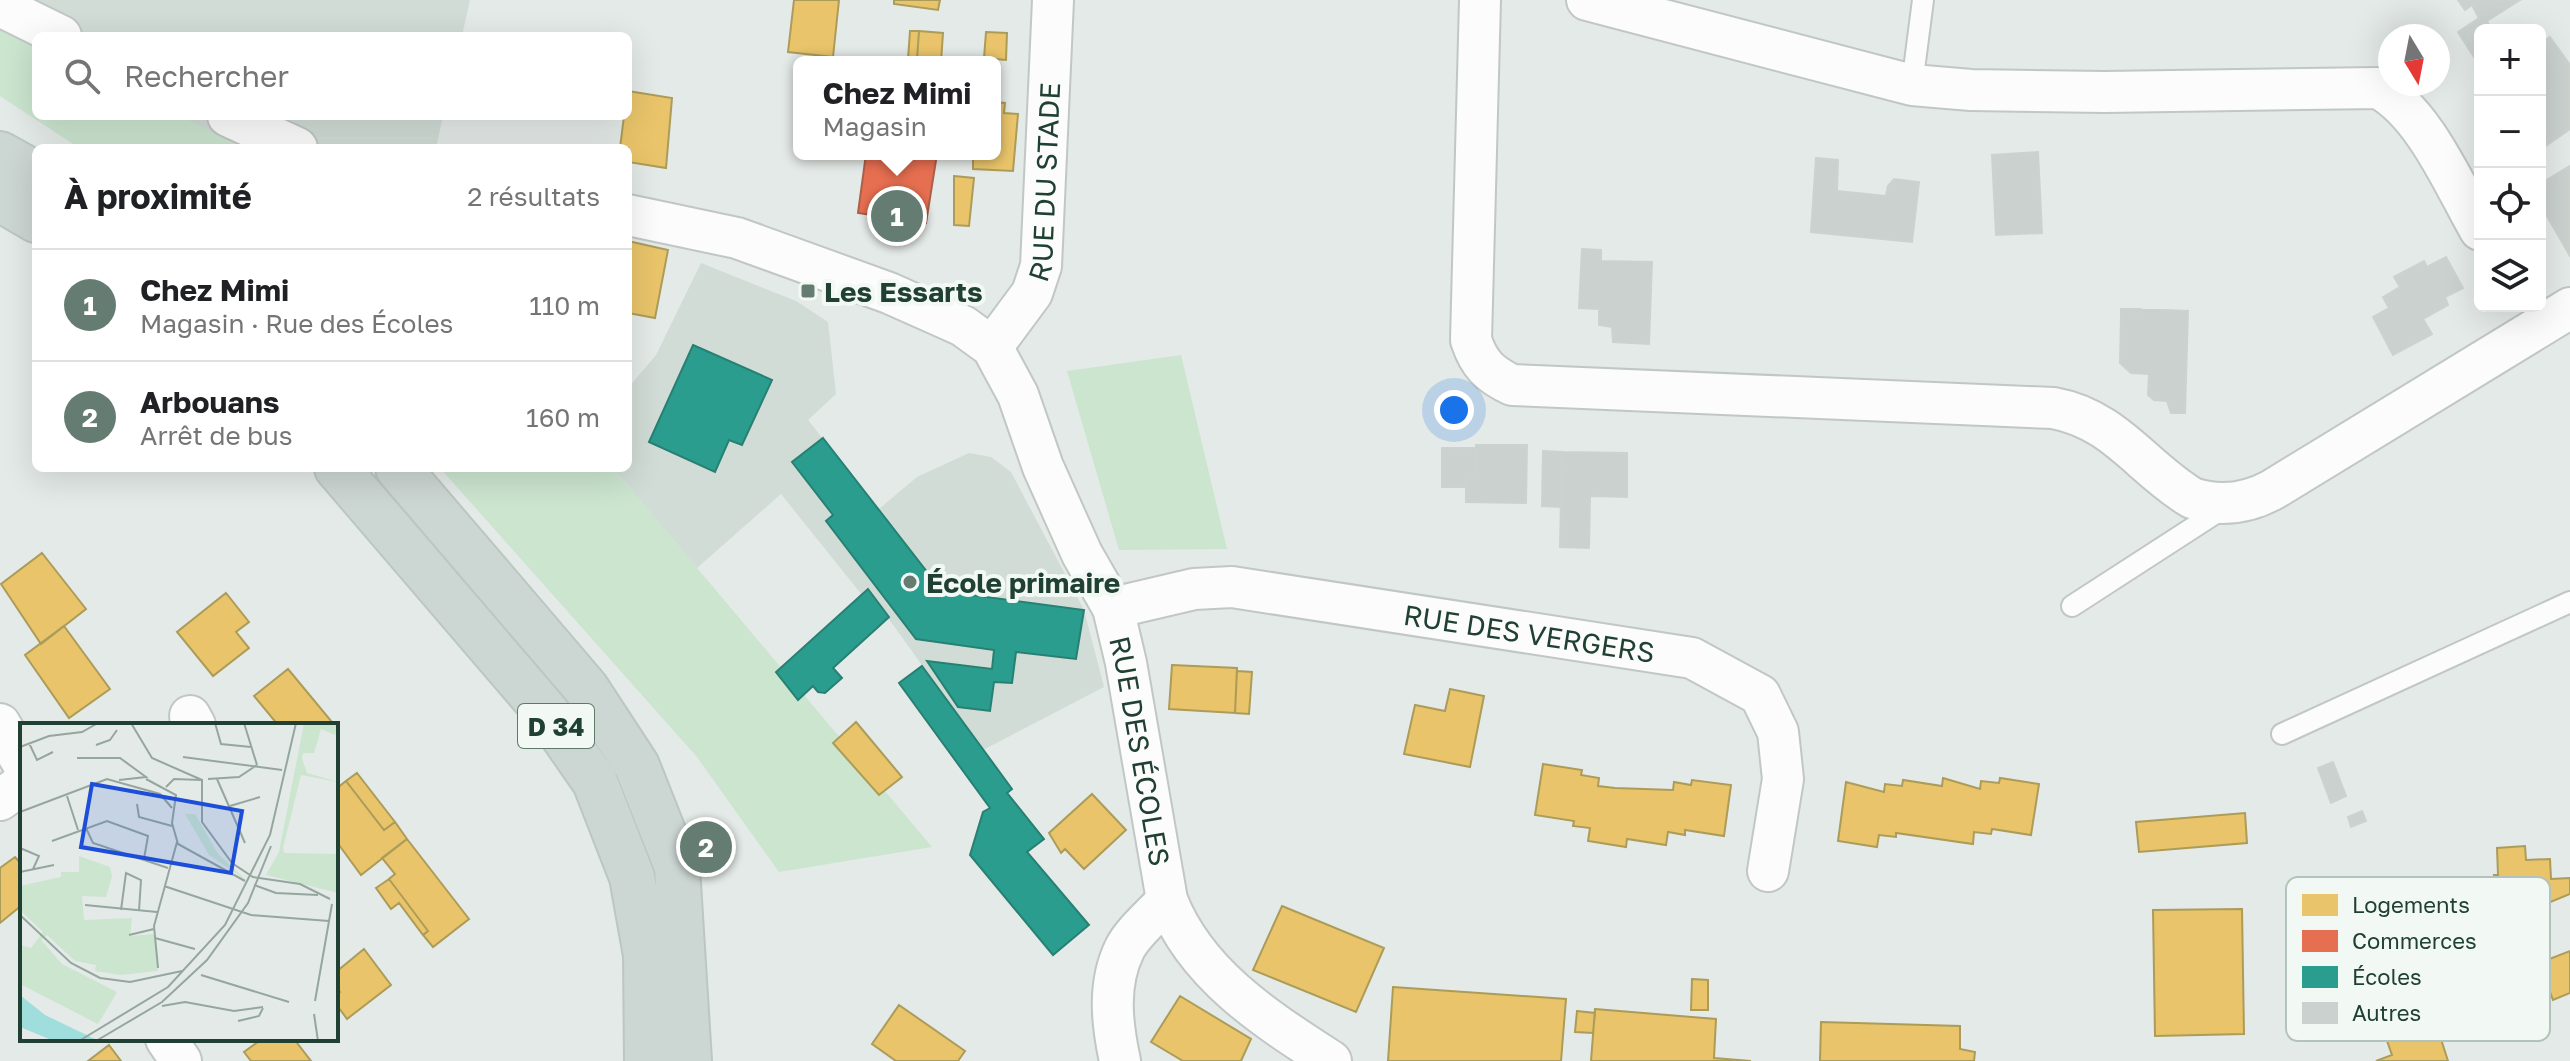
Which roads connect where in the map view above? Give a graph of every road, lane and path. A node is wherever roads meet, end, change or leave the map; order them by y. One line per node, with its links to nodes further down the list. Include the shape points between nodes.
1 (1053, 0): 17 (street, RUE DU STADE, via 1041,266 1032,293)
2 (1480, 0): 20 (street, via 1471,340 1478,360 1492,376 1512,385 2067,410 2101,424 2192,498)
3 (1587, 0): 7 (street)
4 (1923, 0): 7 (lane)
5 (0, 6): 6 (street)
6 (53, 32)
7 (1912, 85): 15 (street, via 2090,92 2378,88 2397,98 2414,117)
8 (237, 120): 9 (street)
9 (288, 144)
10 (0, 154): 11 (main road)
11 (32, 172)
12 (0, 199): 14 (main road)
13 (632, 216): 17 (street, RUE DES ÉCOLES, via 764,247 889,293 963,326)
14 (32, 218)
15 (2474, 220)
16 (2543, 313): 20 (street, via 2272,490)
17 (992, 347): 23 (street, RUE DES ÉCOLES, via 1018,395 1082,554)
18 (340, 472): 33 (main road, D 34, via 547,713 595,782 632,877 646,955)
19 (401, 472): 34 (main road, D 34, via 586,688 637,766 677,867)
20 (2232, 503): 22 (lane)
21 (2570, 602): 25 (lane)
22 (2072, 606)
23 (1113, 608): 29 (street, RUE DES VERGERS, via 1194,589 1232,587 1692,658 1760,695 1778,732 1783,779); 30 (street, RUE DES ÉCOLES)
24 (0, 724): 26 (street)
25 (2282, 734)
26 (20, 759)
27 (20, 785): 28 (street)
28 (0, 800)
29 (1768, 871)
30 (1167, 900): 35 (street, via 1125,948 1112,1021); 36 (street, RUE DES ÉCOLES, via 1177,925 1212,972 1274,1024)
31 (167, 1041): 32 (street)
32 (181, 1061)
33 (647, 1061)
34 (689, 1061)
35 (1120, 1061)
36 (1331, 1061)

